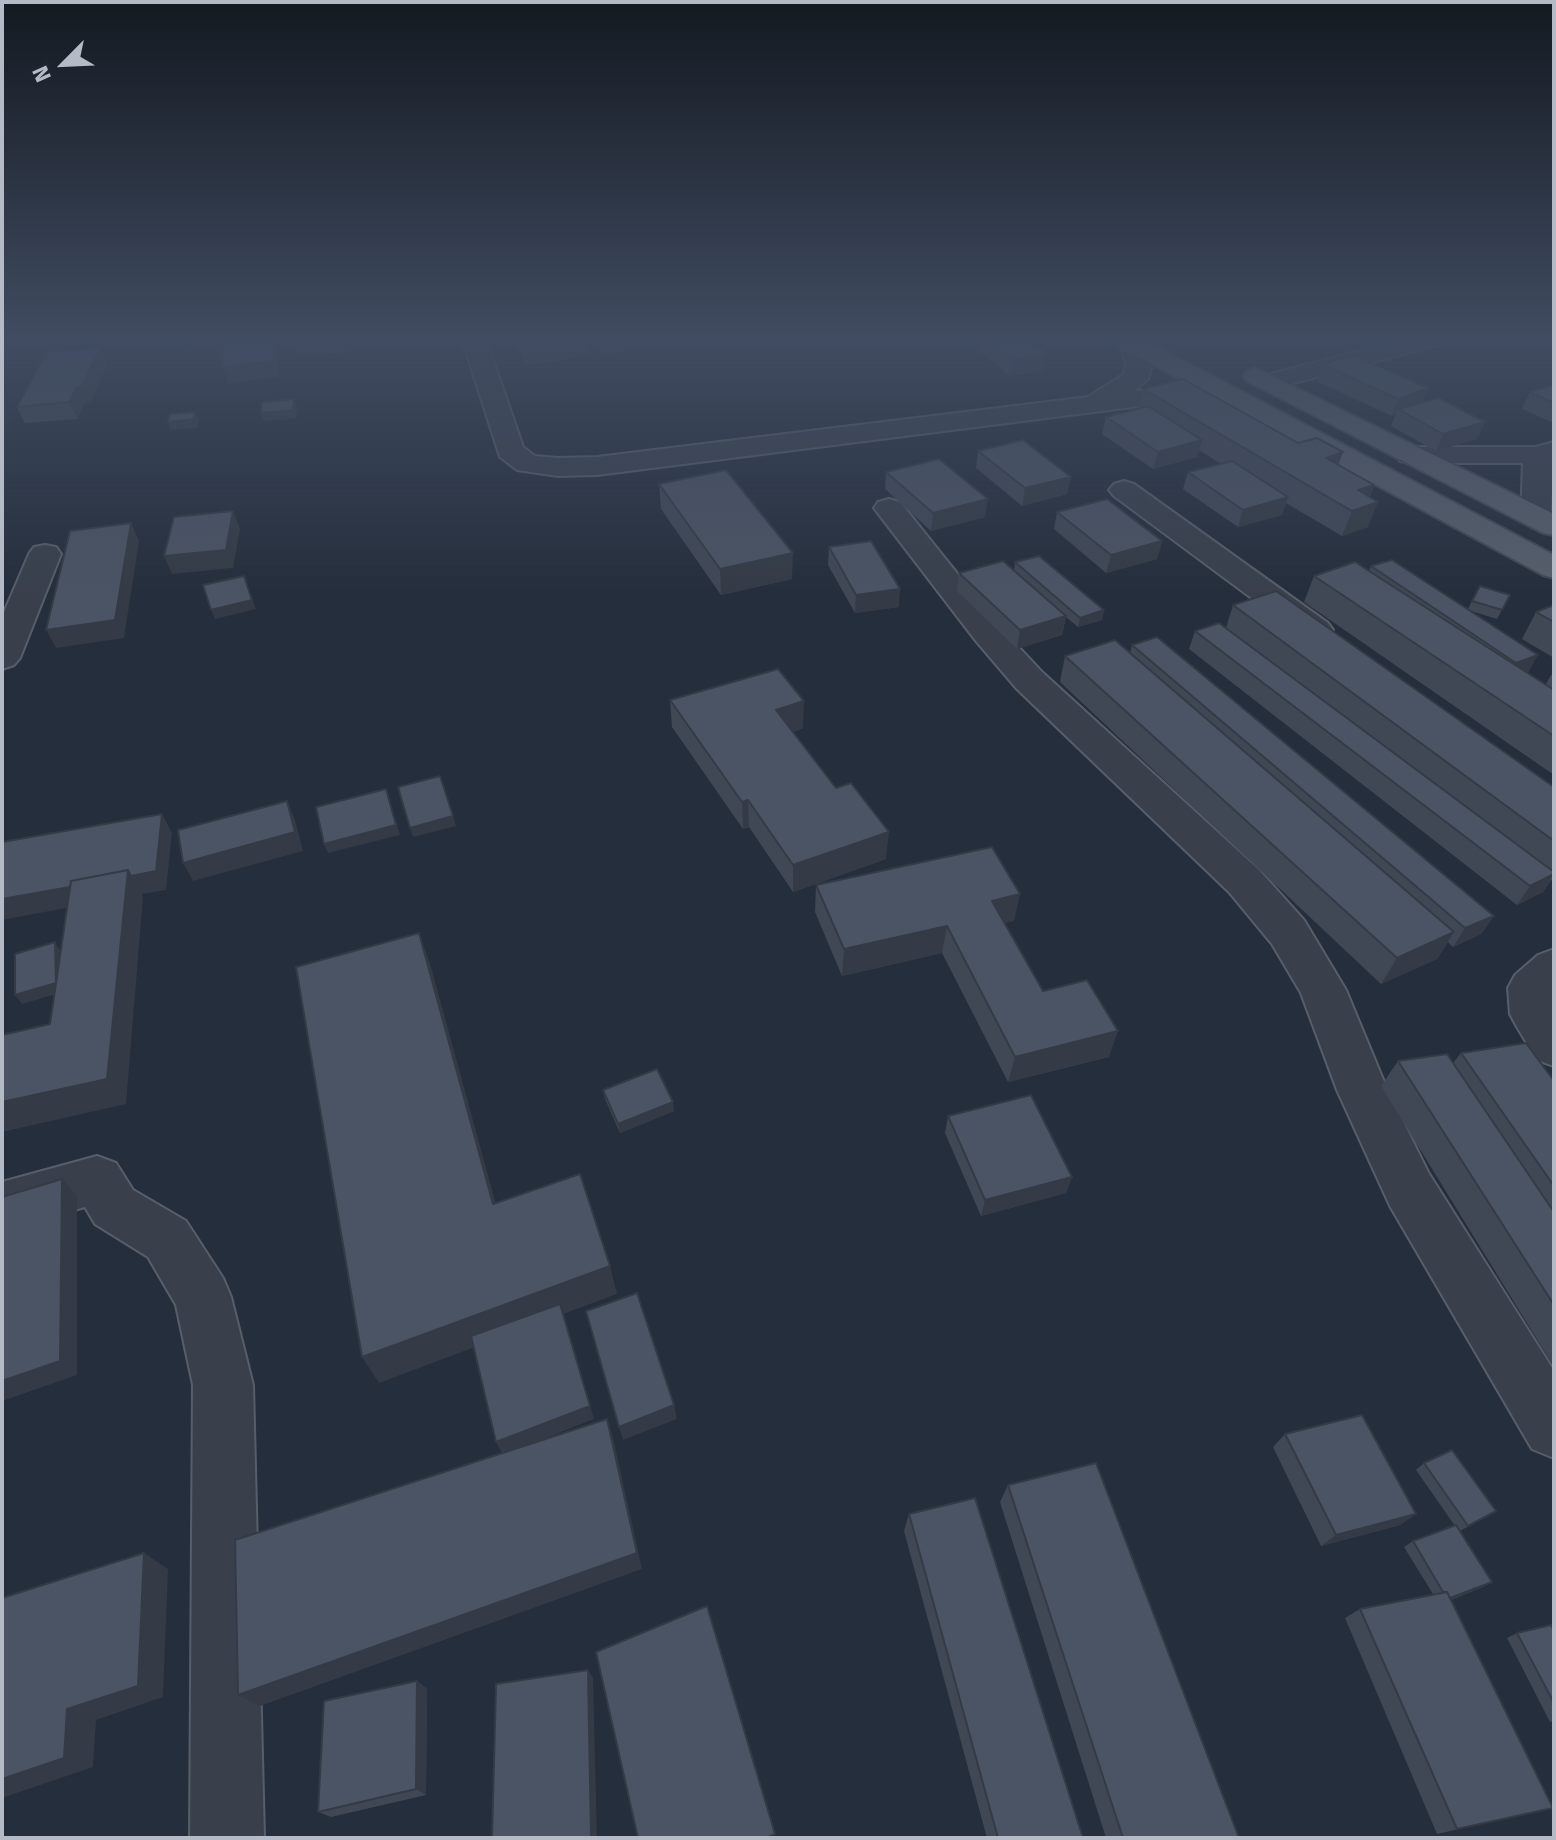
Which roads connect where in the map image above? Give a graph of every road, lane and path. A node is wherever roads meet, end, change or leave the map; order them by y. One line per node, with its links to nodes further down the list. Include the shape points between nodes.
1 (502, 425): 2 (street, via 510,451 527,464 597,466)
2 (927, 425)
3 (1283, 425): 11 (main road)
4 (1351, 425): 6 (main road)
5 (1546, 452): 6 (street); 9 (street)
6 (1410, 455): 9 (main road)
7 (1124, 490): 12 (street)
8 (889, 508): 17 (street, via 1029,680 1244,881 1288,932 1323,990 1409,1189)
9 (1545, 522)
10 (45, 554): 13 (street)
11 (1554, 568)
12 (1339, 647)
13 (2, 658)
14 (1554, 967): 15 (street, via 1531,988 1534,1014)
15 (1554, 1046)
16 (2, 1206): 18 (street, via 97,1180 114,1207 167,1239 203,1297 223,1385)
17 (1554, 1427)
18 (227, 1838)

